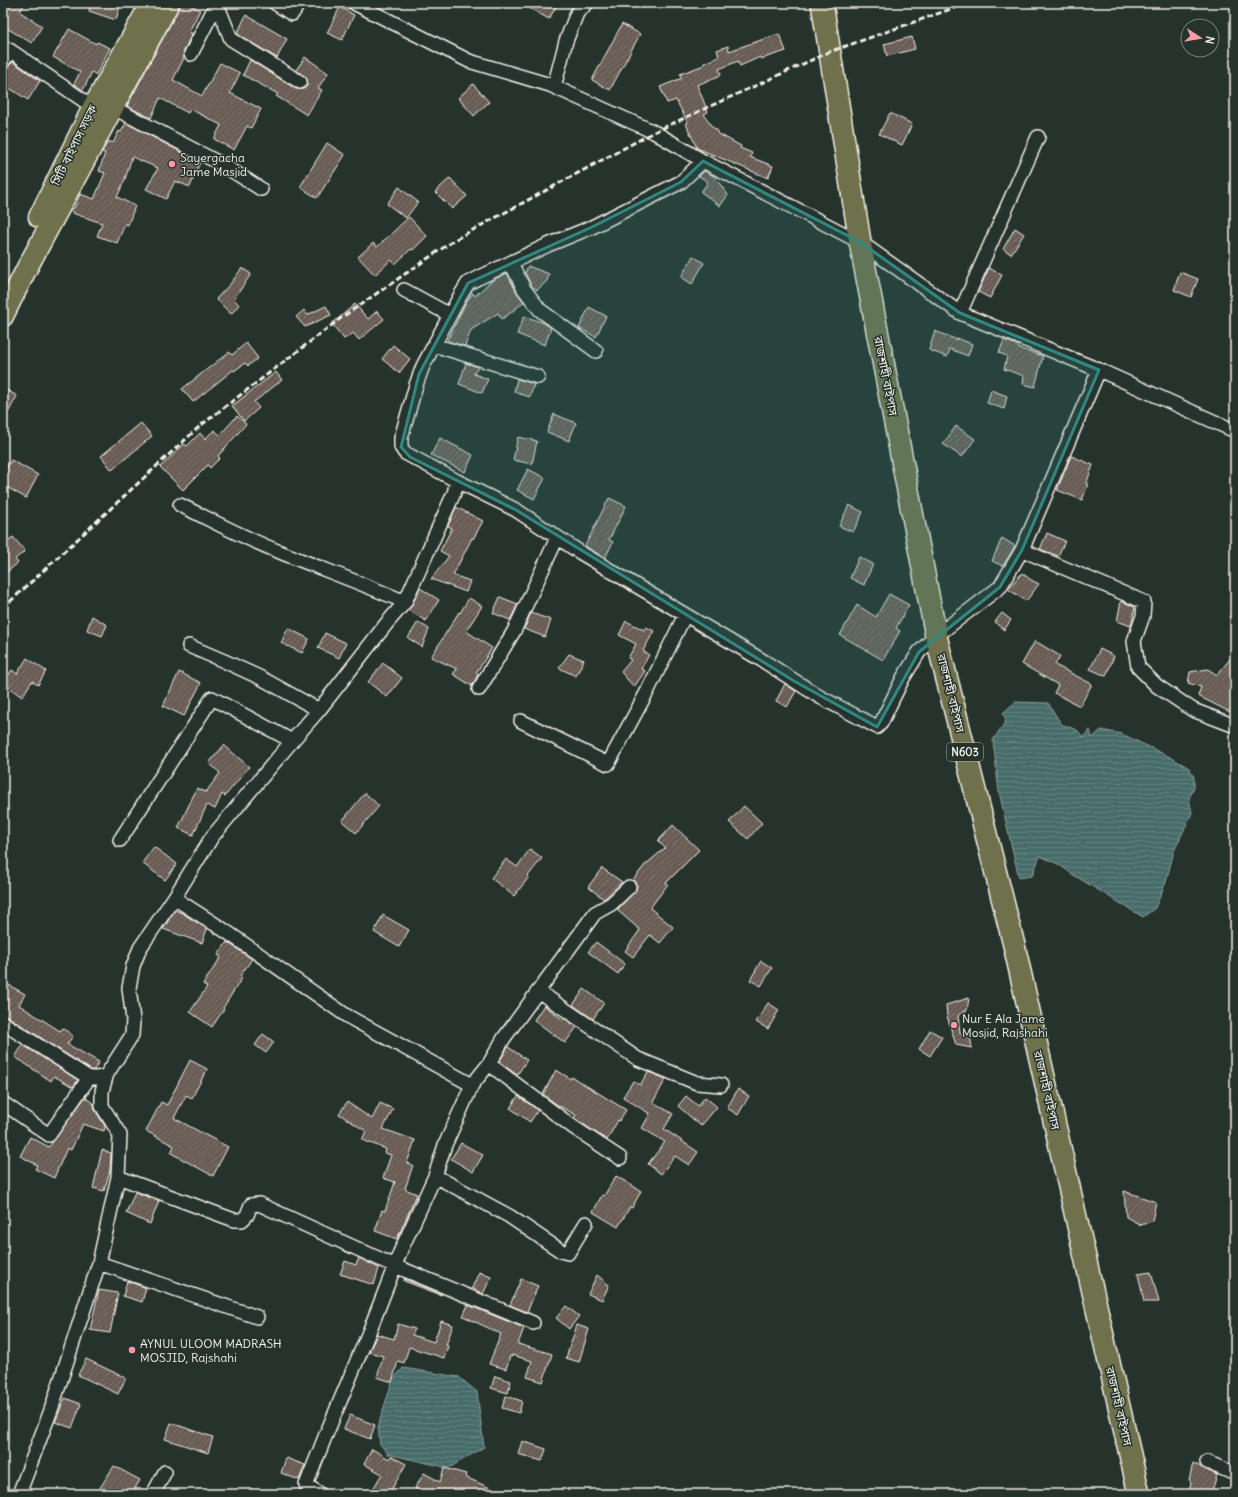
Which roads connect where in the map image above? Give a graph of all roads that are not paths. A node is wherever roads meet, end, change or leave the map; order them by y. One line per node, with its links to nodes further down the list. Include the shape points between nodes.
1 (151, 3): 13 (main road, সিটি বাইপাস সড়ক)
2 (169, 3): 13 (main road)
3 (216, 3): 10 (street); 11 (street, via 231,39)
4 (275, 3): 5 (street, via 292,14)
5 (299, 3)
6 (354, 3): 12 (street, via 469,62)
7 (587, 3): 12 (street, via 577,13 566,41)
8 (822, 3): 17 (highway, রাজশাহী বাইপাস / N603)
9 (6, 53): 13 (street)
10 (191, 54)
11 (300, 82)
12 (554, 87): 15 (street, via 654,132)
13 (103, 107): 16 (street, via 223,165); 19 (main road, সিটি বাইপাস সড়ক); 23 (main road)
14 (1038, 137): 21 (street)
15 (703, 161): 17 (street); 18 (street, via 681,182 592,227)
16 (261, 188)
17 (860, 242): 21 (street); 35 (highway, রাজশাহী বাইপাস / N603)
18 (511, 263): 22 (street, via 468,283); 25 (street, via 524,288 540,310)
19 (3, 290)
20 (404, 290): 22 (street)
21 (960, 313): 26 (street)
22 (450, 314): 24 (street)
23 (3, 316)
24 (434, 345): 27 (street); 29 (street, via 417,380 400,447 410,457)
25 (596, 351)
26 (1099, 370): 28 (street); 32 (street)
27 (538, 377)
28 (1235, 431)
29 (457, 481): 31 (street, via 516,510); 33 (street)
30 (180, 505): 33 (street, via 279,552)
31 (557, 538): 34 (street); 37 (street, via 514,632)
32 (1022, 550): 35 (street, via 1000,587); 40 (street, via 1144,602 1143,616 1134,641 1138,667 1157,686 1193,710)
33 (405, 602): 38 (street)
34 (685, 615): 35 (street, via 820,697 877,727 919,652); 39 (street, via 608,764)
35 (936, 636): 67 (highway, রাজশাহী বাইপাস / N603, via 1014,945)
36 (189, 646): 38 (street, via 261,678)
37 (479, 689)
38 (319, 710): 41 (street)
39 (521, 721)
40 (1235, 726)
41 (292, 741): 42 (street, via 212,698); 44 (street, via 212,837)
42 (120, 840)
43 (630, 887): 45 (street, via 611,904 595,913)
44 (174, 898): 48 (street, via 140,948 133,966 129,988 132,1035); 50 (street, via 347,1016)
45 (538, 991): 47 (street, via 504,1038); 51 (street, via 638,1059 697,1083)
46 (3, 1023): 49 (street)
47 (489, 1064): 50 (street); 53 (street)
48 (106, 1076): 49 (street); 55 (street, via 102,1106 120,1135)
49 (89, 1078): 52 (street, via 49,1135)
50 (472, 1085): 54 (street, via 445,1145)
51 (721, 1085)
52 (3, 1103)
53 (620, 1158)
54 (435, 1176): 56 (street, via 508,1216 561,1251 568,1253); 58 (street)
55 (118, 1177): 57 (street); 58 (street, via 234,1220 242,1220 251,1205 259,1204)
56 (586, 1222)
57 (99, 1263): 59 (street); 64 (street, via 51,1410)
58 (395, 1266): 60 (street); 66 (street, via 306,1485)
59 (257, 1317)
60 (533, 1323)
61 (1207, 1462): 63 (street)
62 (165, 1472): 65 (street)
63 (1235, 1474)
64 (19, 1494)
65 (153, 1494)
66 (320, 1494)
67 (1139, 1494)

